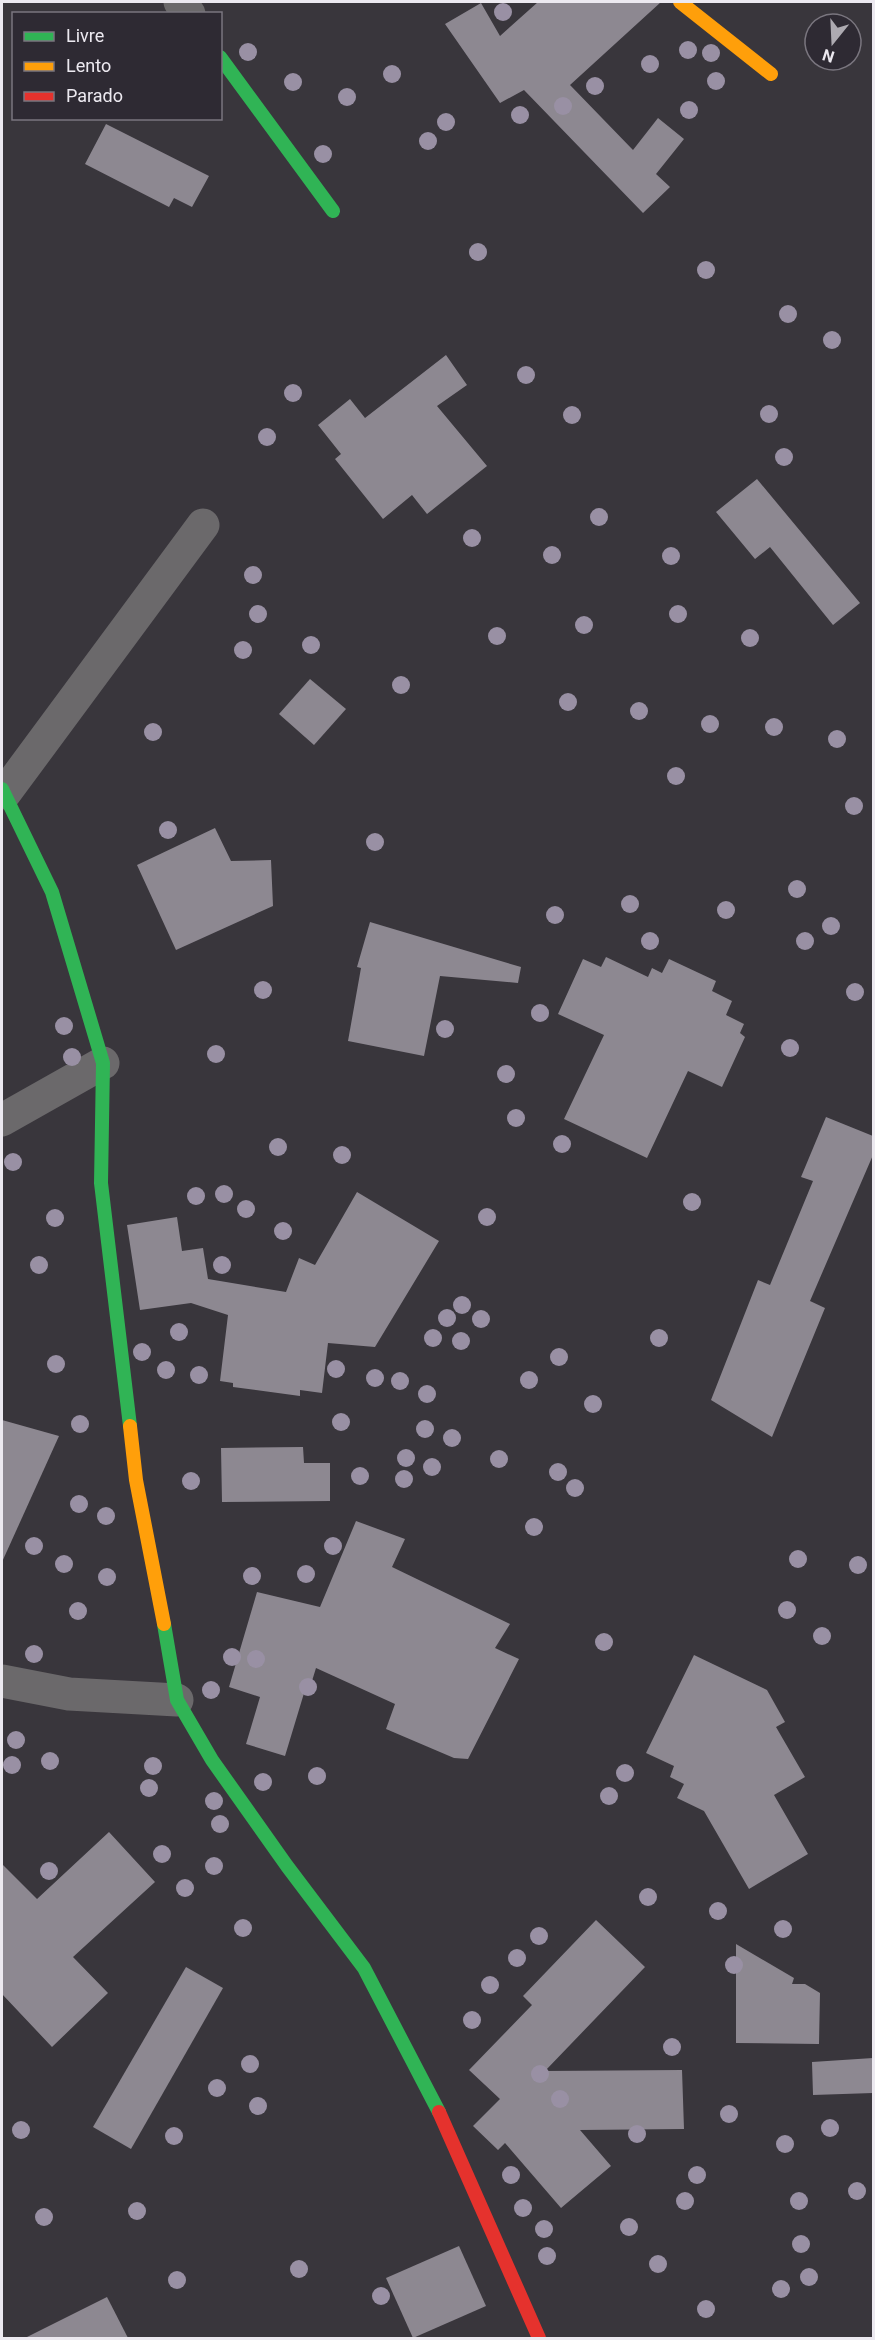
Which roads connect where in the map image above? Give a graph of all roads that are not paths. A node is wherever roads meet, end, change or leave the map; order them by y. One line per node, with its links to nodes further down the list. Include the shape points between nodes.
1 (680, 2): 3 (street)
2 (222, 60): 4 (street)
3 (771, 74)
4 (333, 211)
5 (203, 525): 6 (street)
6 (3, 791): 7 (street, via 52,892)
7 (103, 1063): 8 (street); 10 (street, via 101,1183 136,1480)
8 (2, 1120)
9 (2, 1681): 10 (street, via 69,1694)
10 (177, 1700): 11 (street, via 219,1770 364,1968 433,2097)
11 (539, 2338)

